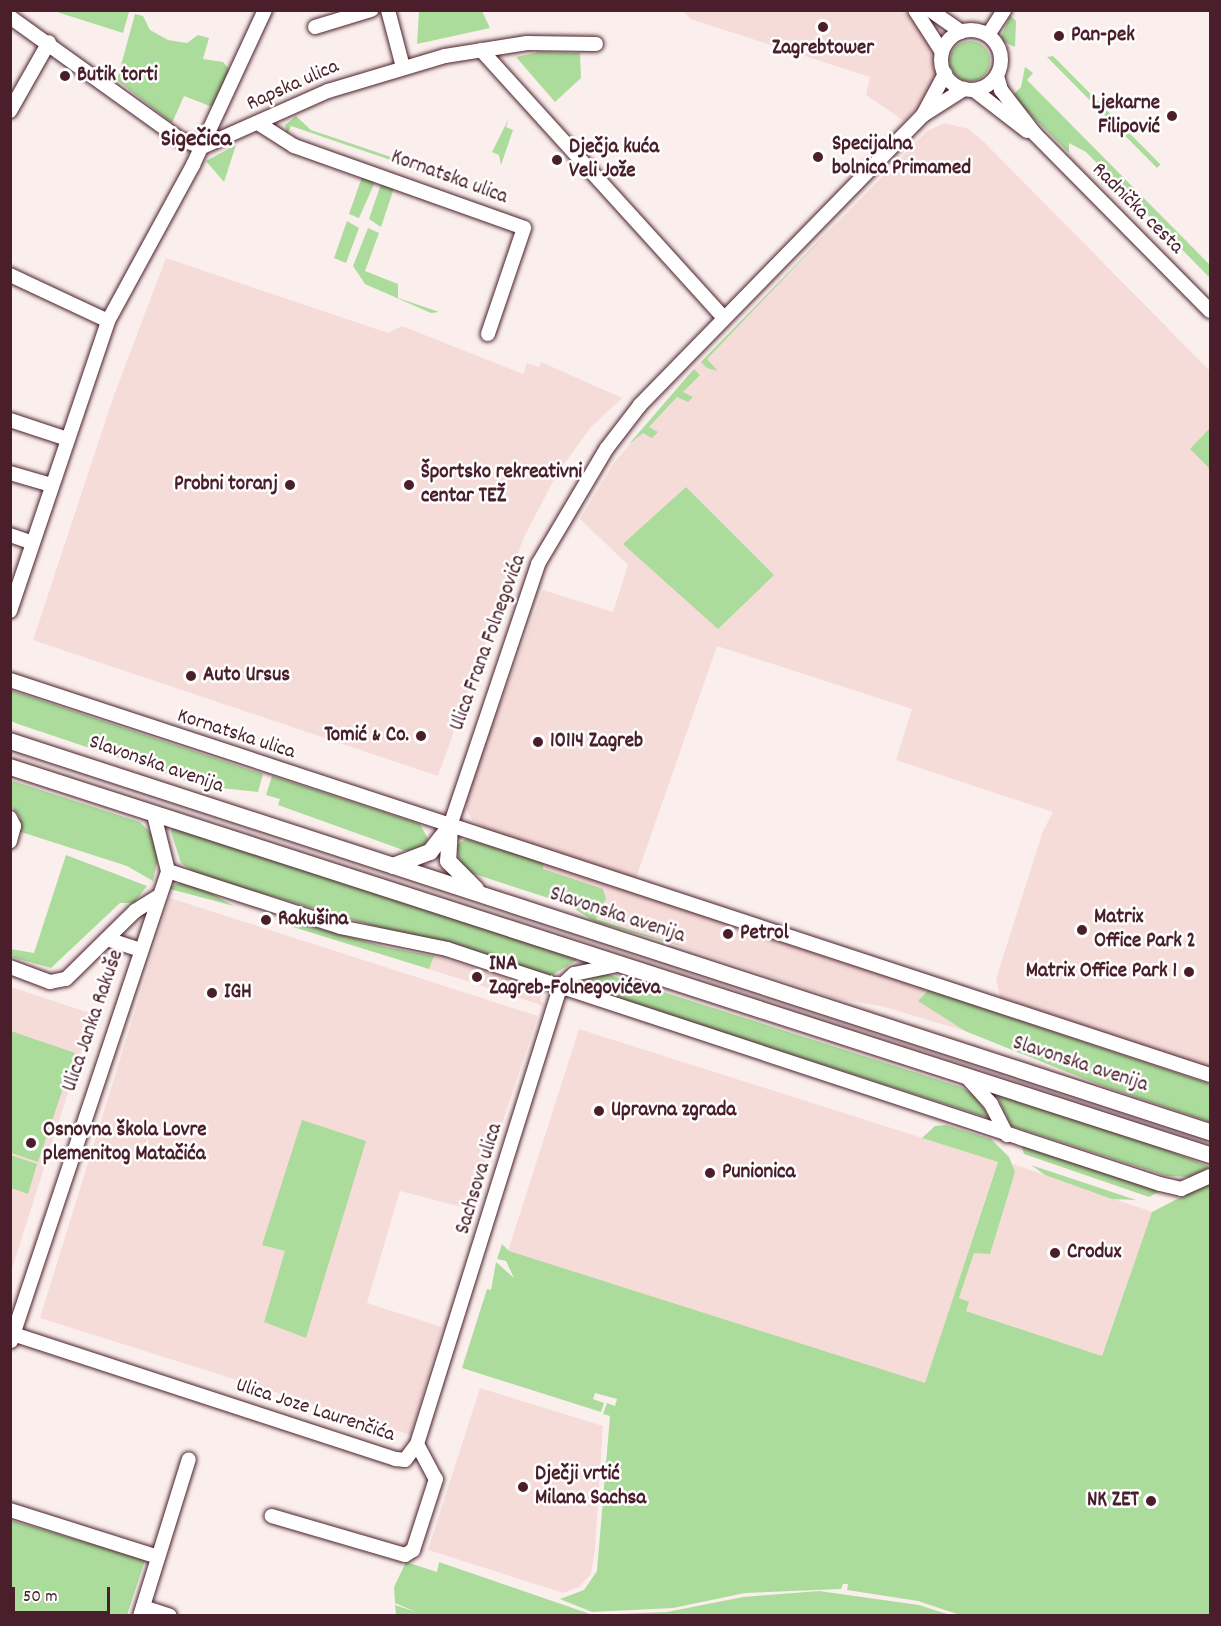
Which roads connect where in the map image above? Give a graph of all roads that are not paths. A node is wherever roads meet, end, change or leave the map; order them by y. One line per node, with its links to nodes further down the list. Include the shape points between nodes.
1 (265, 10): 23 (street)
2 (371, 10): 8 (street)
3 (388, 10): 15 (street)
4 (915, 10): 14 (street)
5 (930, 10): 9 (street)
6 (1004, 10): 10 (street)
7 (10, 17): 11 (street)
8 (315, 27)
9 (961, 32): 10 (street); 14 (street)
10 (988, 35): 17 (street, via 1001,55)
11 (49, 42): 19 (street); 23 (street, via 180,140)
12 (596, 44): 13 (street, Rapska ulica, via 543,42)
13 (481, 50): 15 (street, Rapska ulica); 26 (street)
14 (942, 52): 16 (street)
15 (403, 67): 21 (street, Rapska ulica, via 328,91)
16 (945, 74): 18 (street); 20 (street, Ulica Frana Folnegovića)
17 (997, 76): 18 (street); 22 (street, Radnička cesta, via 1001,90)
18 (969, 89): 20 (street, Ulica Frana Folnegovića); 22 (street, Radnička cesta)
19 (10, 111)
20 (923, 115): 26 (street, Ulica Frana Folnegovića)
21 (258, 123): 23 (street, Rapska ulica); 28 (street, Kornatska ulica, via 294,146 524,228)
22 (1035, 134): 25 (street, Radnička cesta)
23 (202, 147): 27 (street)
24 (10, 275): 27 (street)
25 (1210, 311)
26 (723, 317): 43 (street, Ulica Frana Folnegovića, via 640,405 606,448 545,549 498,673)
27 (108, 321): 30 (street)
28 (488, 334)
29 (10, 420): 30 (street)
30 (67, 439): 32 (street)
31 (10, 473): 32 (street)
32 (51, 485): 34 (street)
33 (10, 535): 34 (street)
34 (33, 543): 35 (street)
35 (10, 611)
36 (10, 680): 43 (street, Kornatska ulica)
37 (10, 730): 40 (main road)
38 (10, 741): 40 (main road, Slavonska avenija)
39 (10, 767): 41 (main road, Slavonska avenija)
40 (111, 773): 45 (main road, Slavonska avenija)
41 (154, 815): 46 (street); 51 (main road, Slavonska avenija)
42 (10, 818): 44 (street, via 14,826)
43 (450, 826): 45 (main road, via 430,852); 48 (main road, via 447,853 451,868); 55 (street, Slavonska avenija)
44 (10, 841)
45 (393, 866): 48 (main road, Slavonska avenija)
46 (168, 871): 47 (street, Ulica Janka Rakuše); 53 (street, via 340,927 447,949)
47 (157, 897): 49 (street, via 145,902); 50 (street, Ulica Janka Rakuše)
48 (492, 899): 56 (main road, Slavonska avenija)
49 (107, 939): 50 (street); 52 (street, via 66,979 50,982)
50 (140, 950): 60 (street, Ulica Janka Rakuše)
51 (620, 965): 53 (street, via 574,974); 54 (main road, Slavonska avenija)
52 (10, 968)
53 (560, 987): 57 (street); 61 (street, Sachsova ulica)
54 (963, 1073): 57 (street, via 991,1104); 58 (main road, Slavonska avenija)
55 (1210, 1076)
56 (1210, 1132)
57 (1007, 1135): 59 (street, via 1178,1189)
58 (1210, 1155)
59 (1210, 1176)
60 (11, 1337): 61 (street, Ulica Joze Laurenčića, via 396,1459 405,1460)
61 (417, 1444): 64 (street, Ulica Joze Laurenčića, via 436,1479 413,1550 405,1555)
62 (189, 1459): 65 (street)
63 (10, 1510): 65 (street)
64 (272, 1516)
65 (158, 1557): 66 (street)
66 (141, 1611): 67 (street)
67 (170, 1616)

